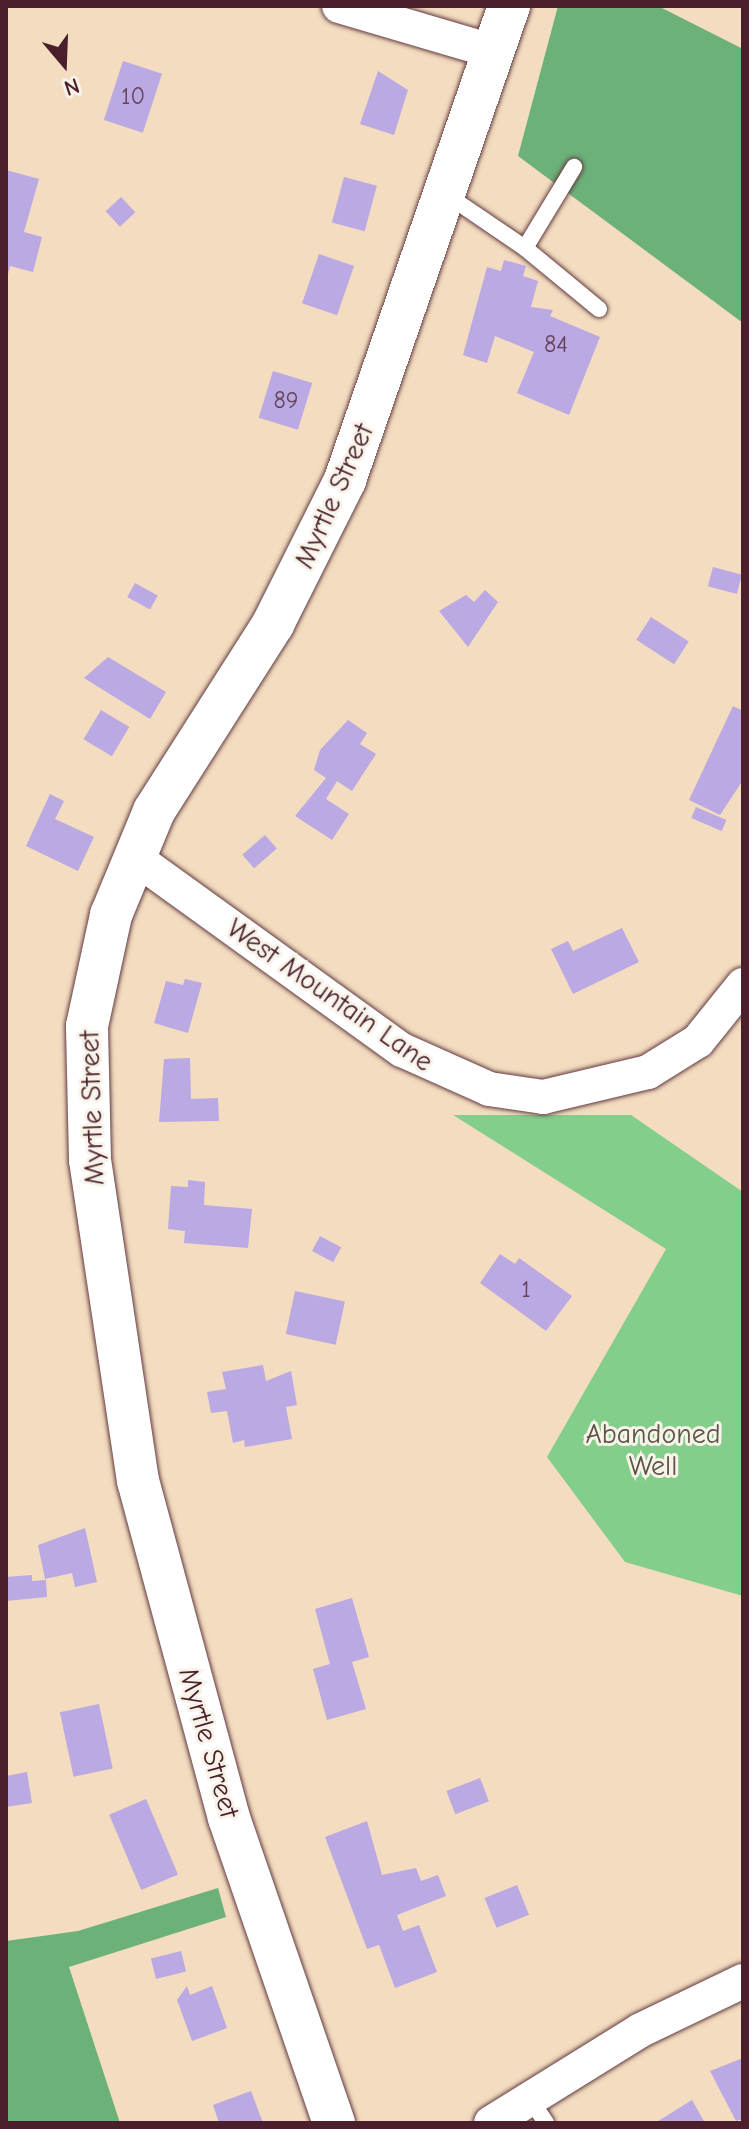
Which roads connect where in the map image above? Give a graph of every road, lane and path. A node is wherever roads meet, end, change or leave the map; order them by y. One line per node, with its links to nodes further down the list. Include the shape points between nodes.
1 (339, 6): 3 (street)
2 (509, 6): 3 (street, Myrtle Street)
3 (492, 51): 5 (street, Myrtle Street)
4 (574, 167): 6 (lane)
5 (447, 195): 6 (lane); 8 (street, Myrtle Street, via 371,412 310,557 154,811)
6 (525, 248): 7 (lane)
7 (599, 309)
8 (134, 857): 9 (street, West Mountain Lane, via 402,1050 489,1089 543,1097 648,1072 698,1041); 12 (street, Myrtle Street, via 111,915 87,1026 90,1160 113,1349 138,1481 229,1818)
9 (743, 985)
10 (743, 1981): 11 (street, via 654,2023)
11 (538, 2111): 13 (street)
12 (334, 2123)
13 (491, 2123)

